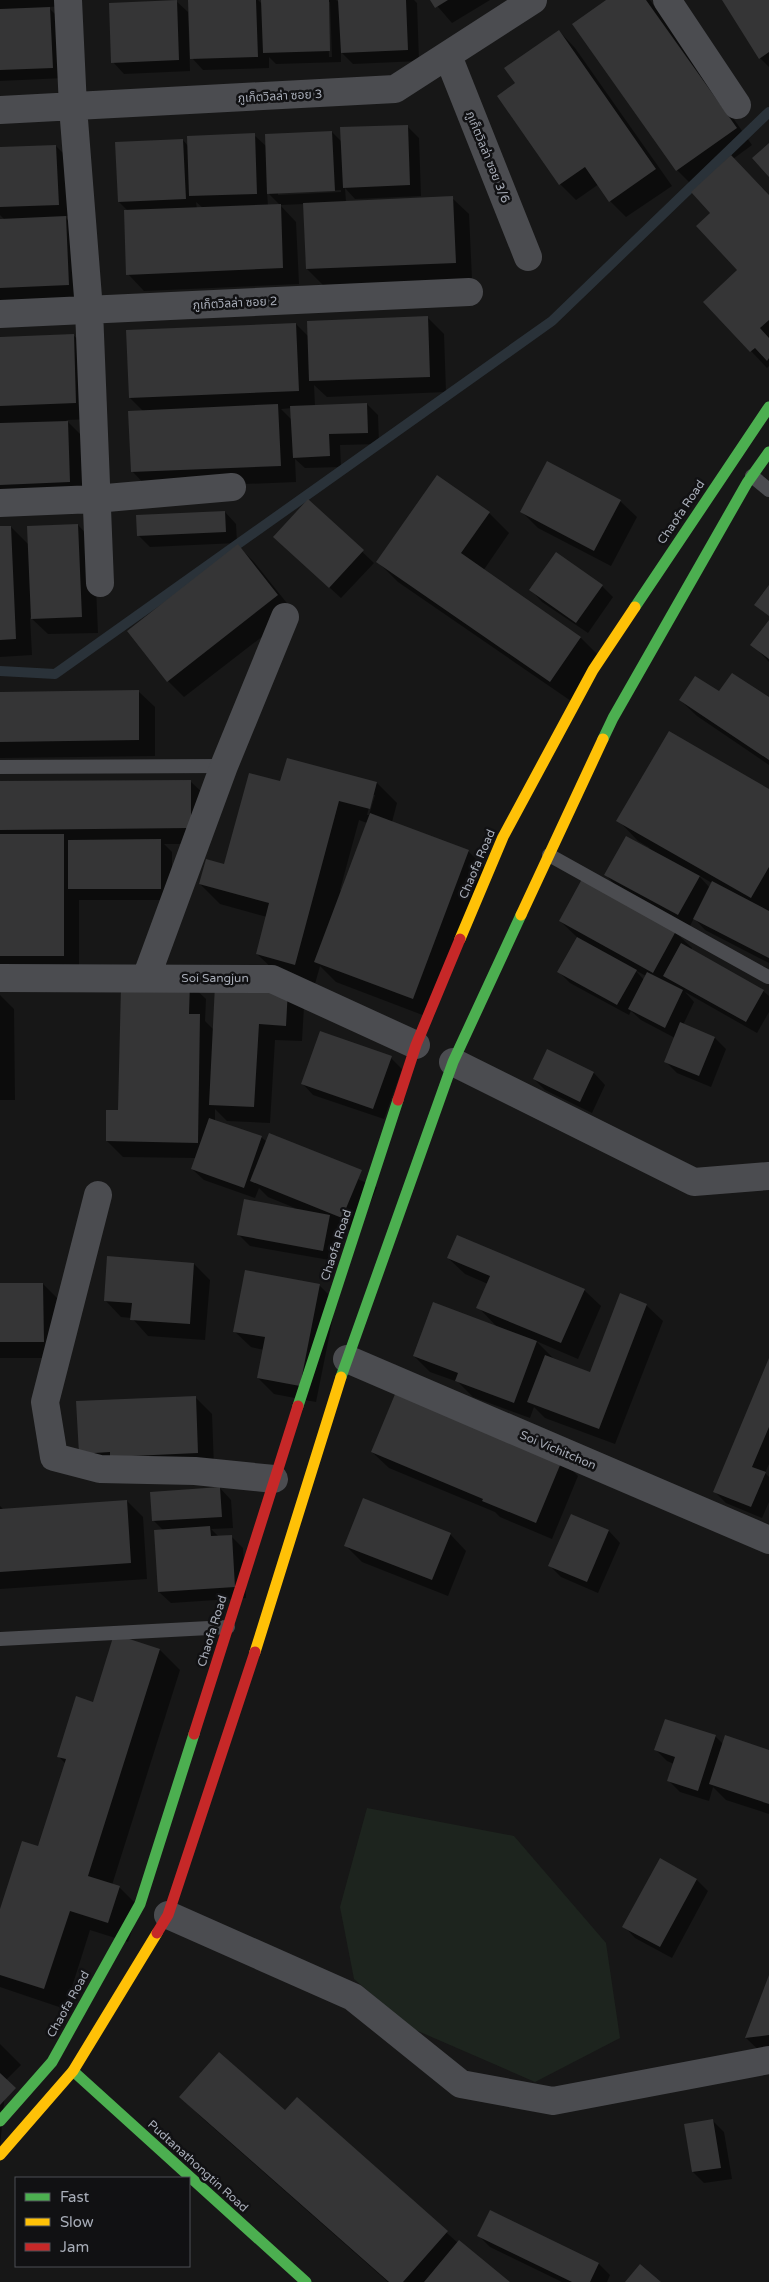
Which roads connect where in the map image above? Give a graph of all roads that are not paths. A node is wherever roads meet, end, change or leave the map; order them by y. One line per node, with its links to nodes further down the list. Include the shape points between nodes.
1 (68, 0): 6 (street)
2 (534, 0): 4 (street, ภูเก็ตวิลล่า ซอย 3)
3 (666, 0): 5 (street)
4 (448, 56): 6 (street, ภูเก็ตวิลล่า ซอย 3, via 395,89); 8 (street, ภูเก็ตวิลล่า ซอย 3/6)
5 (737, 105)
6 (73, 107): 7 (street, ภูเก็ตวิลล่า ซอย 3); 10 (street)
7 (0, 110)
8 (528, 257)
9 (470, 292): 10 (street, ภูเก็ตวิลล่า ซอย 2)
10 (89, 310): 11 (street, ภูเก็ตวิลล่า ซอย 2); 17 (street)
11 (0, 314)
12 (769, 406): 27 (main road, Chaofa Road, via 593,670 503,837)
13 (769, 452): 14 (main road)
14 (752, 476): 16 (lane); 23 (main road, via 613,718)
15 (232, 487): 17 (street)
16 (769, 490)
17 (95, 498): 18 (street); 19 (street)
18 (0, 503)
19 (100, 582)
20 (285, 617): 21 (street)
21 (224, 766): 22 (lane); 26 (street)
22 (0, 767)
23 (549, 855): 24 (lane); 28 (main road)
24 (768, 977)
25 (0, 978): 26 (street, Soi Sangjun)
26 (146, 978): 27 (street, Soi Sangjun, via 272,979)
27 (416, 1045): 32 (main road, Chaofa Road)
28 (453, 1062): 29 (street, via 694,1182); 31 (main road)
29 (769, 1176)
30 (98, 1195): 32 (street, via 45,1402 54,1456 100,1469 195,1471)
31 (347, 1360): 33 (street, Soi Vichitchon); 36 (main road, via 264,1626)
32 (274, 1479): 34 (main road, Chaofa Road)
33 (769, 1540)
34 (228, 1627): 35 (lane); 39 (main road, Chaofa Road, via 140,1904 52,2062)
35 (0, 1639)
36 (168, 1915): 37 (street, via 353,1997 461,2084 553,2101); 38 (main road)
37 (769, 2060)
38 (73, 2071): 40 (main road); 41 (main road, Pudtanathongtin Road)
39 (0, 2120)
40 (0, 2155)
41 (306, 2282)

